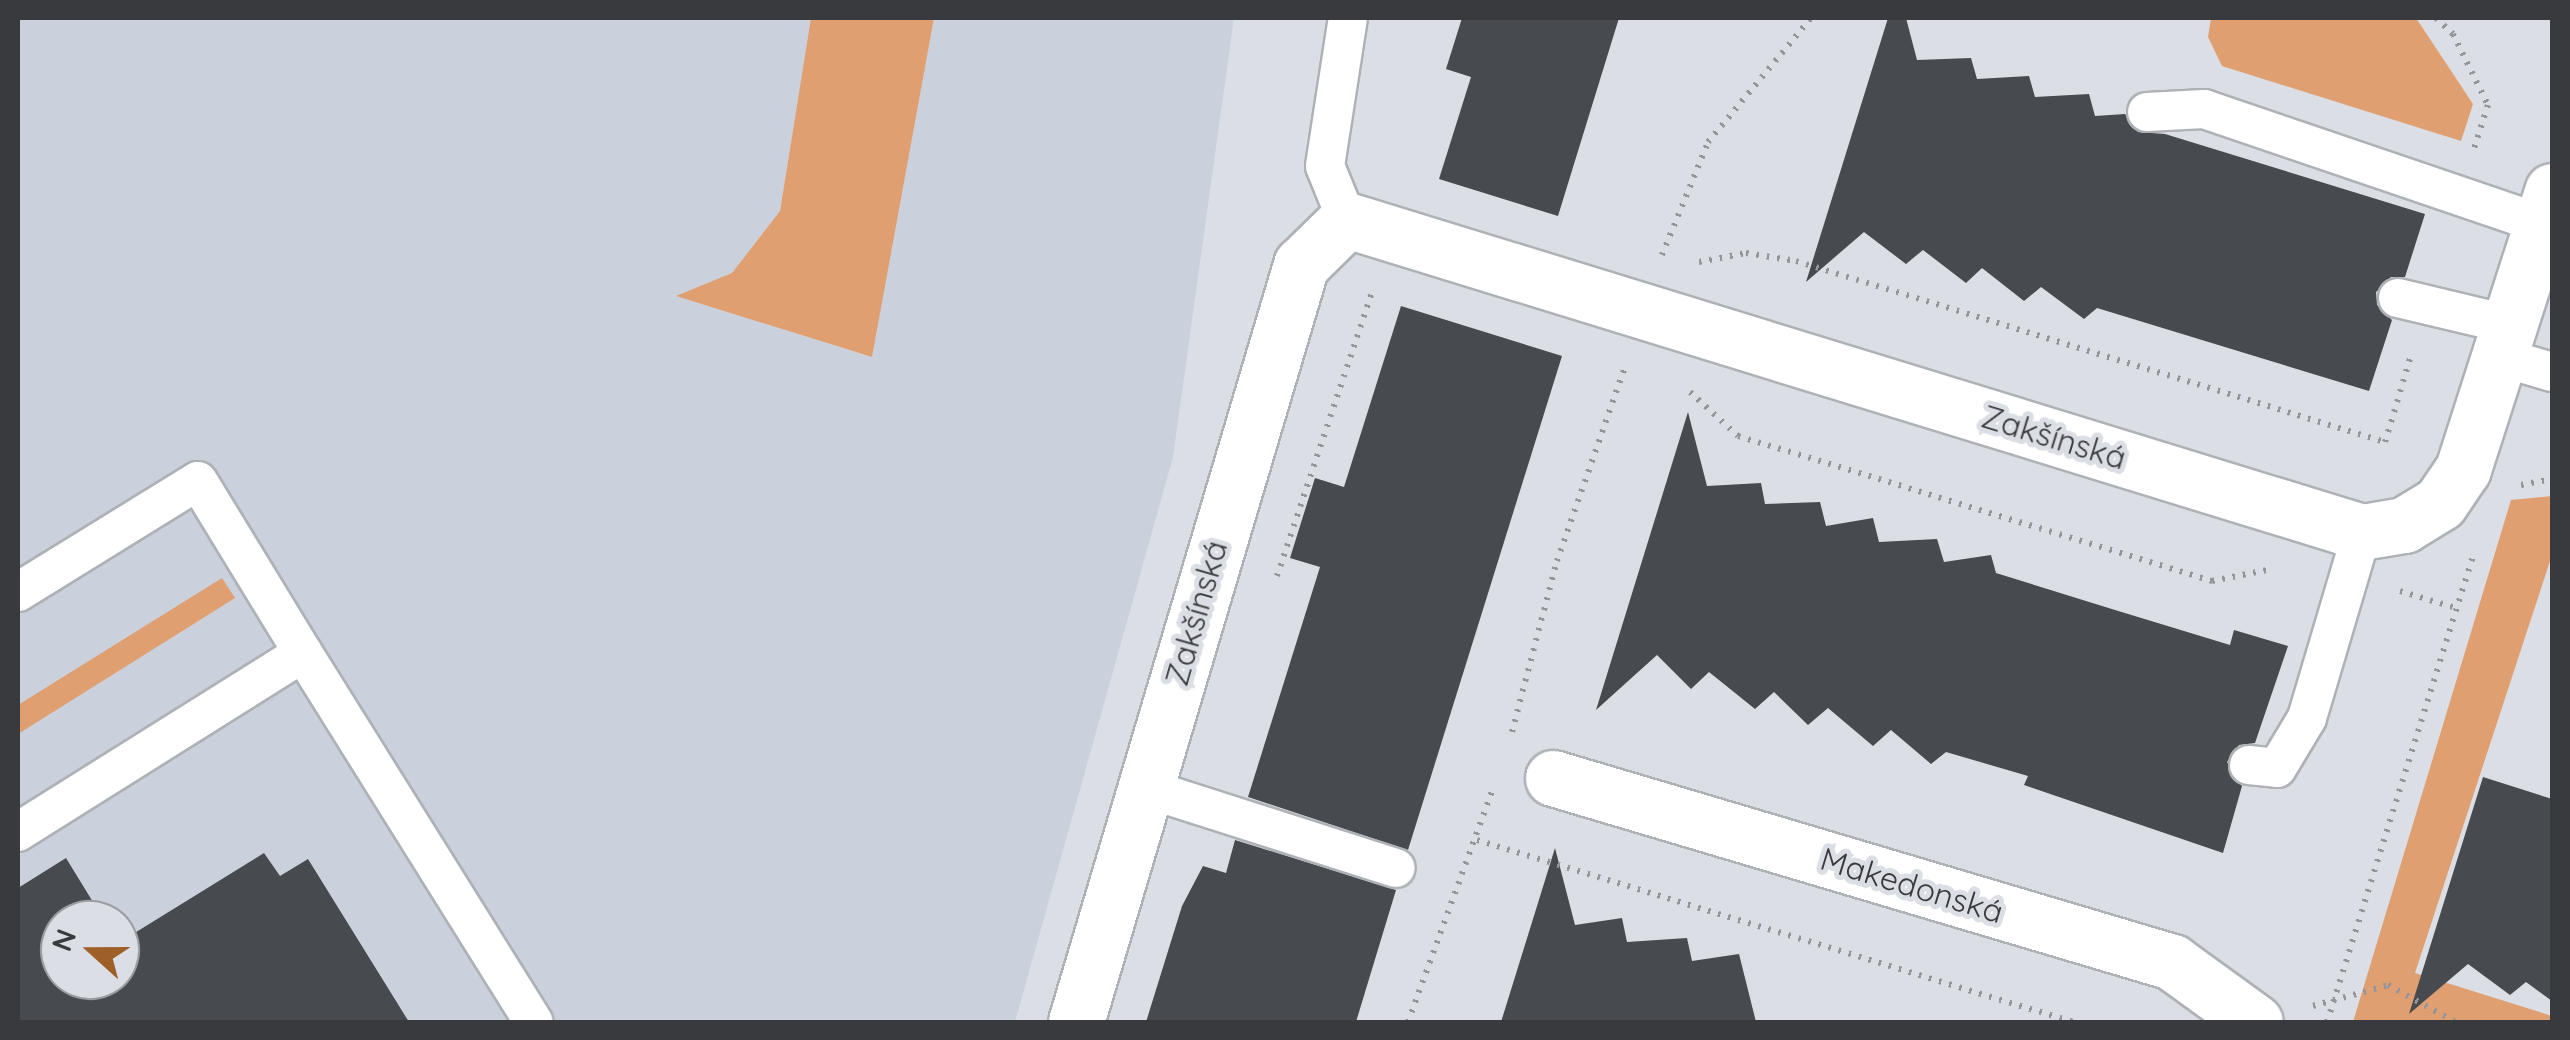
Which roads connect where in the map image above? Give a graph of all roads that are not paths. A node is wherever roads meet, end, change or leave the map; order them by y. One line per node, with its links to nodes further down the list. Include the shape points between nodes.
1 (1348, 18): 4 (lane, via 1325,166)
2 (2147, 112): 3 (lane, via 2204,108 2460,198)
3 (2547, 208): 6 (street)
4 (1346, 220): 8 (street, Zakšínská, via 1645,310); 13 (street, Zakšínská, via 1301,265)
5 (2412, 302): 6 (lane)
6 (2506, 341): 7 (lane); 8 (street, via 2472,447 2440,504)
7 (2552, 372)
8 (2356, 554): 11 (lane, via 2307,718 2277,768)
9 (18, 592): 10 (lane, via 198,481)
10 (303, 653): 14 (lane); 16 (lane)
11 (2249, 764)
12 (1552, 778): 18 (street, Makedonská, via 2172,962)
13 (1145, 788): 15 (lane); 17 (street, Zakšínská)
14 (18, 832)
15 (1396, 868)
16 (534, 1022)
17 (1076, 1022)
18 (2255, 1022)

